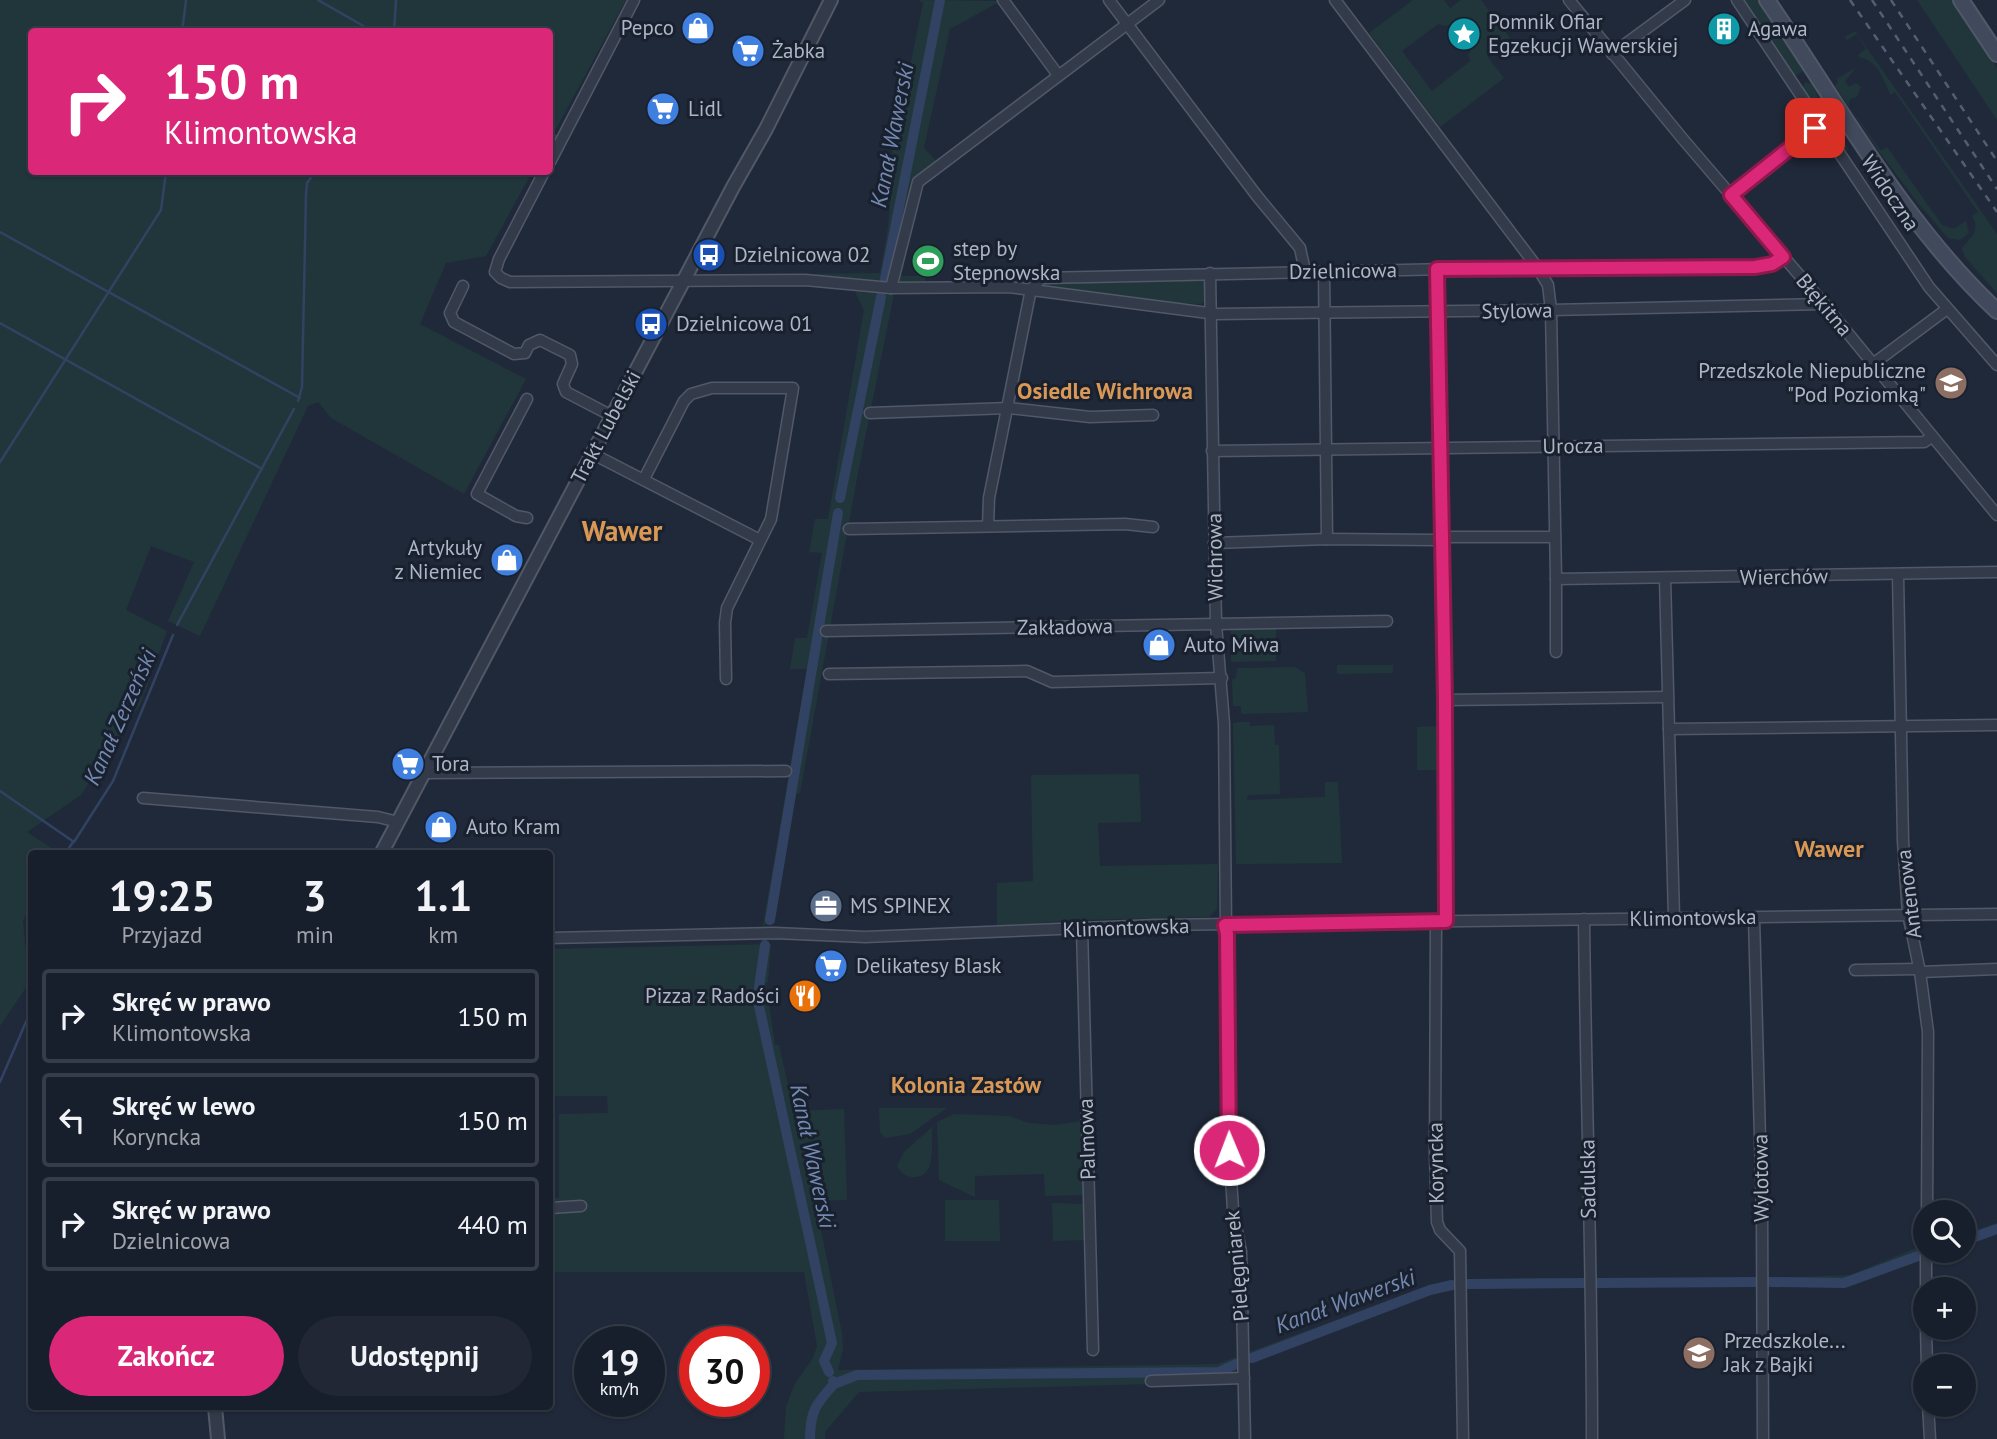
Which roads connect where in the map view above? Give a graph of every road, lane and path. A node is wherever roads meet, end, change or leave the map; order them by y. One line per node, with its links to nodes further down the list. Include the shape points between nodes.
1 (634, 0): 17 (street)
2 (831, 0): 26 (street, Trakt Lubelski)
3 (1003, 0): 15 (street)
4 (1110, 0): 12 (street)
5 (1159, 0): 12 (street)
6 (1335, 0): 21 (street)
7 (1569, 0): 13 (street, Błękitna)
8 (1685, 0): 13 (street)
9 (1737, 0): 16 (street, Widoczna)
10 (1767, 0): 34 (main road, Widoczna, via 1898,194)
11 (1961, 0): 14 (main road)
12 (1127, 24): 15 (street); 23 (street, via 1300,247)
13 (1612, 54): 19 (street, Błękitna)
14 (1997, 54)
15 (1058, 75): 28 (street, via 918,182)
16 (1819, 124): 19 (street); 31 (street, Widoczna)
17 (553, 156)
18 (542, 175): 26 (street, via 499,259 495,272 500,278 510,282)
19 (1731, 195): 20 (street, Błękitna)
20 (1783, 257): 21 (street, Dzielnicowa, via 1755,267); 30 (street, Błękitna)
21 (1537, 267): 22 (street, Dzielnicowa); 32 (street, via 1548,285)
22 (1437, 269): 24 (street, Dzielnicowa); 33 (street, Koryncka)
23 (1305, 271): 24 (street, Dzielnicowa); 25 (street, Dzielnicowa)
24 (1324, 271): 35 (street)
25 (1210, 273): 29 (street, Dzielnicowa, via 1042,278); 36 (street, Wichrowa)
26 (684, 281): 28 (street, via 805,281); 43 (street, Trakt Lubelski)
27 (463, 286): 43 (street, via 450,313 454,323 514,354 525,353 540,340 570,355 572,365 563,384 566,392)
28 (891, 288): 29 (street, Stylowa)
29 (1031, 289): 36 (street, Stylowa); 40 (street)
30 (1824, 304): 32 (street, Stylowa); 37 (street, Błękitna)
31 (1947, 309): 37 (street); 38 (street, Widoczna)
32 (1551, 310): 33 (street, Stylowa); 45 (street)
33 (1437, 311): 35 (street, Stylowa); 46 (street, Koryncka)
34 (1997, 311)
35 (1325, 313): 36 (street, Stylowa); 47 (street)
36 (1210, 314): 48 (street, Wichrowa)
37 (1873, 364): 44 (street, Błękitna)
38 (1997, 365)
39 (527, 399): 52 (street, via 477,495)
40 (1009, 408): 41 (street); 42 (street, via 1090,417); 53 (street, via 989,498)
41 (870, 413)
42 (1153, 415)
43 (612, 416): 49 (street, Trakt Lubelski)
44 (1932, 437): 45 (street, Urocza, via 1924,442); 51 (street, Błękitna)
45 (1553, 447): 46 (street, Urocza); 56 (street)
46 (1439, 448): 47 (street, Urocza); 57 (street, Koryncka)
47 (1326, 449): 48 (street, Urocza); 58 (street)
48 (1212, 451): 60 (street, Wichrowa)
49 (593, 453): 50 (street); 78 (street, Trakt Lubelski)
50 (644, 479): 59 (street); 59 (street, via 691,394 712,388 793,388 771,519)
51 (1997, 515)
52 (527, 518)
53 (988, 526): 54 (street); 55 (street)
54 (1153, 527)
55 (849, 529)
56 (1555, 537): 57 (street); 64 (street)
57 (1441, 538): 58 (street); 73 (street, Koryncka)
58 (1327, 539): 60 (street)
59 (760, 540): 71 (street, via 727,608)
60 (1214, 543): 66 (street, Wichrowa)
61 (1997, 572): 62 (street, Wierchów)
62 (1898, 575): 63 (street, Wierchów); 75 (street, Antenowa)
63 (1665, 578): 64 (street, Wierchów); 72 (street)
64 (1556, 579): 68 (street)
65 (1387, 621): 66 (street, Zakładowa)
66 (1216, 624): 67 (street, Zakładowa); 70 (street, Wichrowa)
67 (826, 631)
68 (1556, 652)
69 (829, 674): 70 (street, via 1027,671 1052,682)
70 (1222, 678): 88 (street, Wichrowa)
71 (726, 679)
72 (1668, 697): 73 (street); 76 (street)
73 (1445, 700): 87 (street, Koryncka)
74 (1997, 725): 75 (street)
75 (1900, 726): 76 (street); 82 (street, Antenowa)
76 (1669, 729): 84 (street)
77 (786, 771): 78 (street)
78 (423, 773): 80 (street, Trakt Lubelski)
79 (143, 798): 80 (street)
80 (398, 822): 81 (street, Trakt Lubelski)
81 (383, 850)
82 (1908, 914): 83 (street, Klimontowska); 85 (street, Klimontowska); 92 (street, Antenowa)
83 (1997, 914)
84 (1674, 918): 85 (street, Klimontowska); 86 (street, Klimontowska)
85 (1754, 918): 106 (street, Wylotowa)
86 (1584, 919): 87 (street, Klimontowska); 105 (street, Sadulska)
87 (1441, 921): 88 (street, Klimontowska); 104 (street, Koryncka, via 1437,1222 1460,1251)
88 (1225, 925): 89 (street, Klimontowska); 98 (street, Pielęgniarek, via 1230,1170 1241,1252)
89 (1082, 928): 90 (street, Klimontowska, via 865,937 775,933); 97 (street, Palmowa)
90 (553, 938)
91 (1997, 969): 92 (street)
92 (1920, 970): 93 (street); 94 (street, Antenowa, via 1928,1042)
93 (1854, 971)
94 (1927, 1200)
95 (581, 1206): 96 (street)
96 (553, 1208)
97 (1093, 1350)
98 (1244, 1378): 99 (street); 103 (street, Pielęgniarek)
99 (1151, 1381)
100 (215, 1410): 102 (street)
101 (1929, 1417): 107 (street)
102 (218, 1439)
103 (1245, 1439)
104 (1463, 1439)
105 (1592, 1439)
106 (1763, 1439)
107 (1930, 1439)

